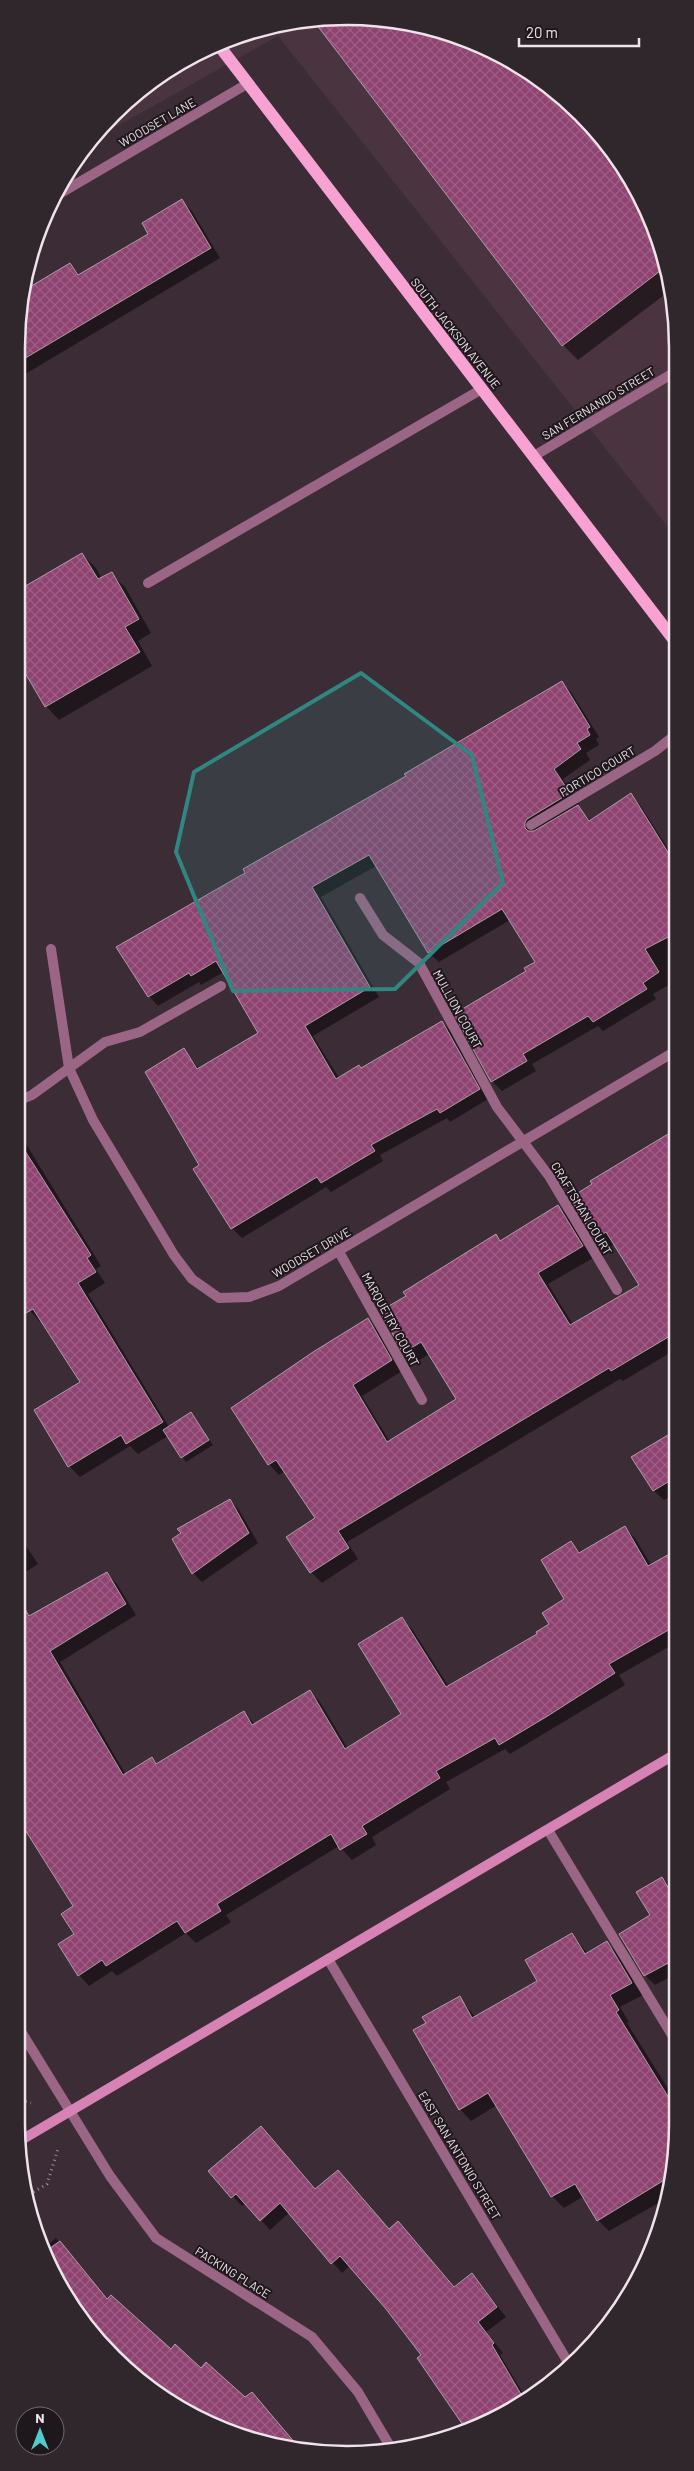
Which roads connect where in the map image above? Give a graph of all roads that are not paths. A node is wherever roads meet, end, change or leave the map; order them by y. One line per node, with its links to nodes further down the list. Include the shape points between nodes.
1 (223, 51): 2 (main road, SOUTH JACKSON AVENUE)
2 (247, 84): 3 (street, WOODSET LANE); 5 (main road, SOUTH JACKSON AVENUE)
3 (66, 190)
4 (669, 376): 6 (street, SAN FERNANDO STREET)
5 (482, 389): 6 (main road, SOUTH JACKSON AVENUE); 7 (street)
6 (534, 456): 8 (main road, SOUTH JACKSON AVENUE)
7 (148, 583)
8 (669, 633)
9 (669, 740): 10 (street, PORTICO COURT)
10 (531, 824)
11 (360, 898): 17 (street, MULLION COURT, via 383,935 419,963 497,1107)
12 (51, 949): 15 (street, WOODSET DRIVE)
13 (221, 986): 15 (street, via 140,1032 105,1042)
14 (669, 1055): 17 (street, WOODSET DRIVE)
15 (69, 1068): 16 (street); 18 (street, WOODSET DRIVE, via 92,1120 174,1255 192,1279 219,1298 249,1298 279,1286)
16 (25, 1098)
17 (523, 1141): 18 (street, WOODSET DRIVE); 19 (street, CRAFTSMAN COURT, via 549,1176)
18 (338, 1250): 20 (street, MARQUETRY COURT)
19 (617, 1290)
20 (422, 1400)
21 (669, 1758): 22 (main road)
22 (548, 1830): 23 (main road); 24 (street)
23 (328, 1959): 26 (main road); 28 (street, EAST SAN ANTONIO STREET)
24 (669, 2030)
25 (25, 2038): 26 (street, PACKING PLACE)
26 (69, 2112): 27 (main road); 29 (street, PACKING PLACE, via 110,2176 156,2238 312,2337 358,2392)
27 (26, 2138)
28 (566, 2360)
29 (388, 2443)

